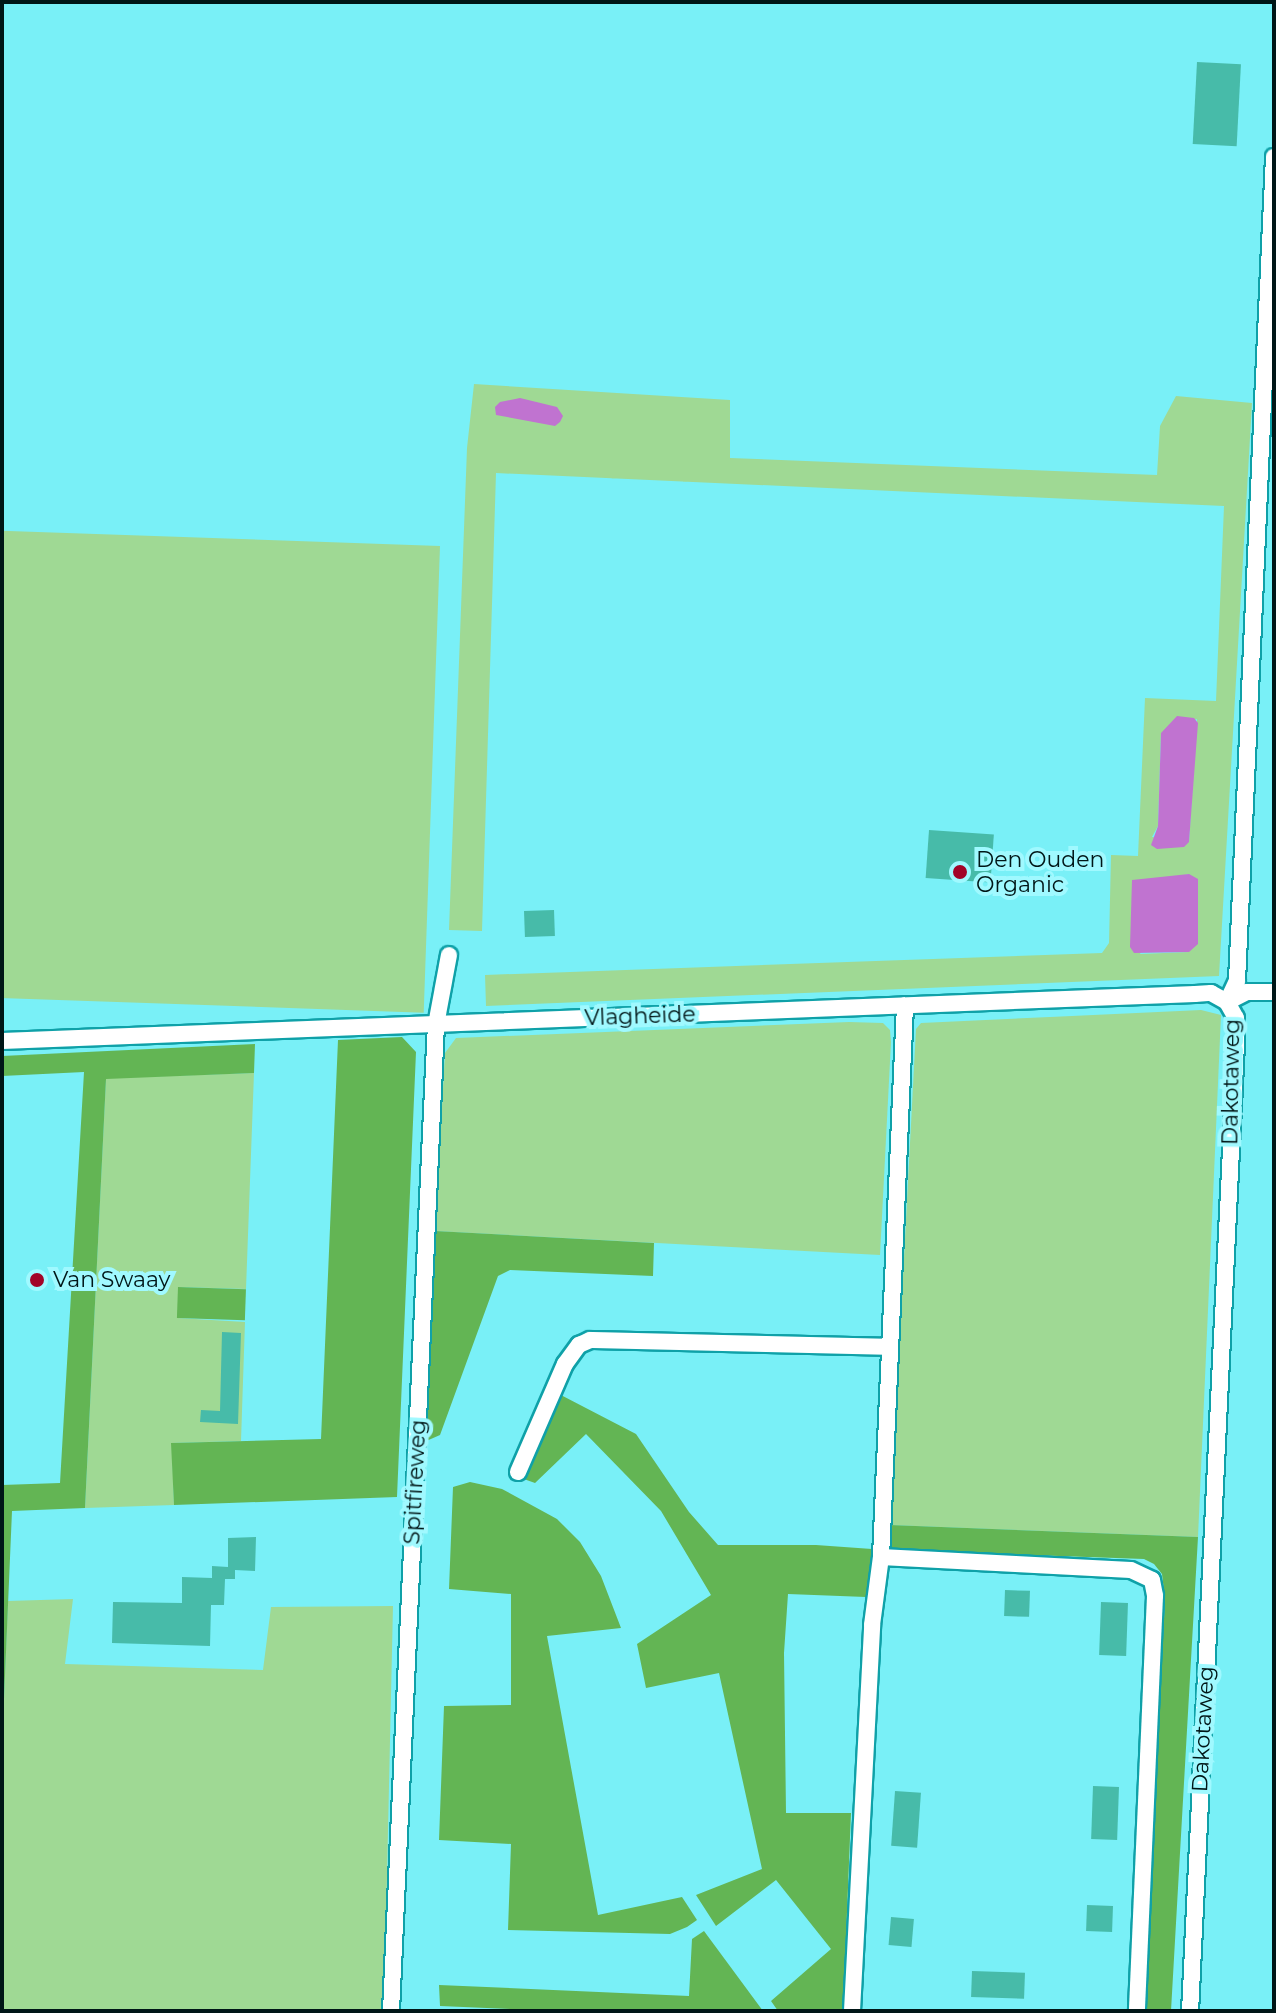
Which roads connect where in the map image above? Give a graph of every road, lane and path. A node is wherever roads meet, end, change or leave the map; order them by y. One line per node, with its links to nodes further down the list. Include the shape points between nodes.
1 (1274, 157): 4 (street, Dakotaweg, via 1237,981)
2 (449, 955): 6 (street, Spitfireweg)
3 (1274, 992): 4 (street, Vlagheide, via 1247,992)
4 (1227, 1002): 5 (street, Vlagheide, via 1211,993); 14 (street, Dakotaweg, via 1236,1018 1236,1044)
5 (905, 1006): 6 (street, Vlagheide); 8 (street)
6 (436, 1025): 7 (street, Vlagheide); 11 (street, Spitfireweg)
7 (2, 1041)
8 (888, 1347): 9 (street, via 590,1340 579,1345 565,1364); 10 (street)
9 (518, 1472)
10 (881, 1557): 12 (street, via 872,1625); 13 (street, via 1131,1570 1152,1580)
11 (391, 2011)
12 (852, 2011)
13 (1137, 2011)
14 (1190, 2011)

